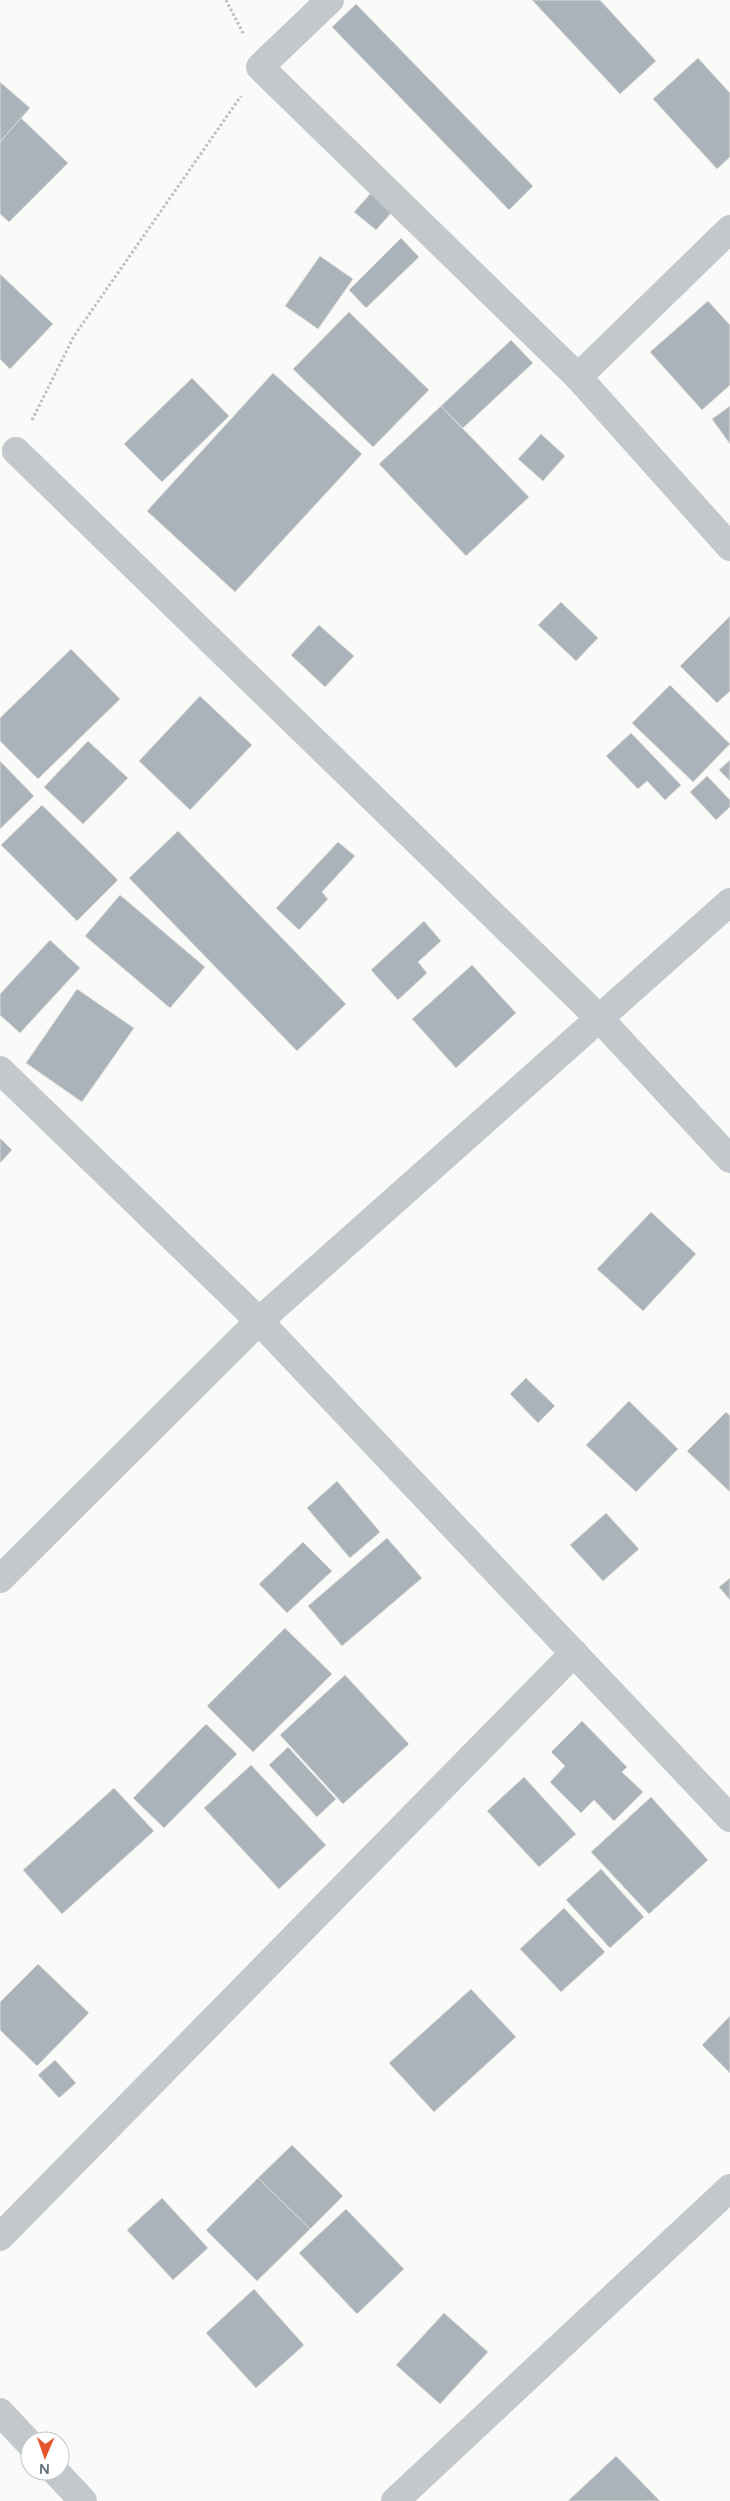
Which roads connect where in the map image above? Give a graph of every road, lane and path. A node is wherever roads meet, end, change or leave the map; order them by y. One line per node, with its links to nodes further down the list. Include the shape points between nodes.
1 (330, 0): 2 (street)
2 (260, 67): 4 (street); 5 (path, via 74,336)
3 (730, 229): 4 (street)
4 (578, 378): 6 (street)
5 (16, 451): 8 (street)
6 (730, 547)
7 (730, 902): 8 (street)
8 (599, 1018): 10 (street); 11 (street)
9 (0, 1070): 11 (street)
10 (730, 1159)
11 (259, 1321): 12 (street); 13 (street)
12 (0, 1579)
13 (574, 1653): 14 (street); 16 (street)
14 (730, 1818)
15 (730, 2188): 21 (street)
16 (0, 2237)
17 (0, 2412): 18 (street)
18 (20, 2433)
19 (64, 2481): 20 (street)
20 (83, 2501)
21 (395, 2501)

